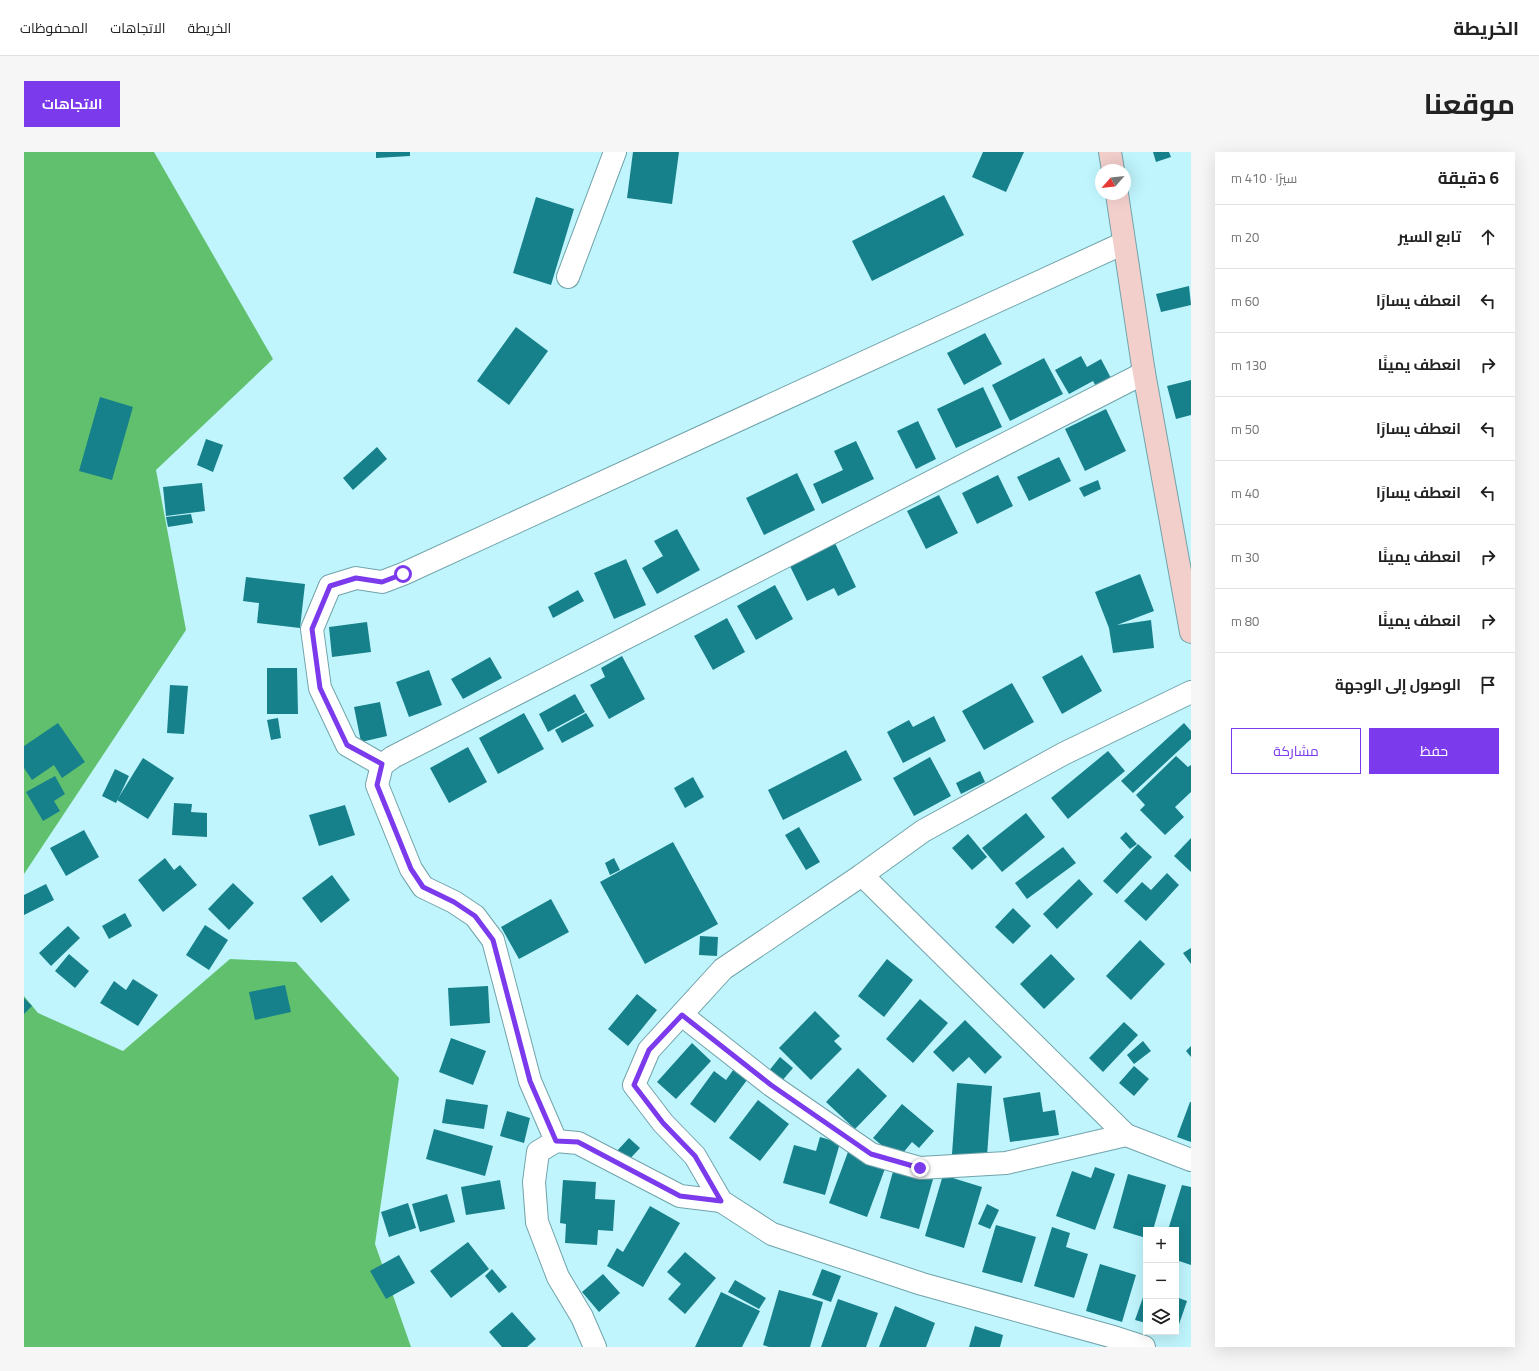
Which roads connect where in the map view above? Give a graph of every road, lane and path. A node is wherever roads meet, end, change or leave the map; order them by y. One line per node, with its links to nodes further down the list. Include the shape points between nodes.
1 (615, 152): 6 (street)
2 (1110, 152): 3 (main road)
3 (1112, 164)
4 (1118, 200): 5 (main road)
5 (1124, 243): 7 (main road); 10 (street, via 403,574 382,582 356,578 330,586 312,629 320,688 347,745)
6 (568, 277)
7 (1144, 373): 8 (main road); 10 (street)
8 (1191, 632)
9 (1191, 692): 11 (street, via 1063,754 923,830)
10 (382, 764): 14 (street, via 377,785 411,869 423,887 475,916 493,940 530,1081)
11 (862, 875): 12 (street, via 723,969); 13 (street)
12 (682, 1015): 13 (street, via 771,1085 871,1154 920,1168 1006,1163); 16 (street, via 649,1050 634,1085 663,1123 695,1156)
13 (1126, 1135): 15 (street)
14 (556, 1141): 16 (street, via 578,1142 680,1196); 17 (street, via 538,1152 534,1182 537,1222 558,1277 582,1317)
15 (1191, 1160)
16 (721, 1201): 18 (street, via 772,1234 922,1284)
17 (595, 1347)
18 (1144, 1347)

